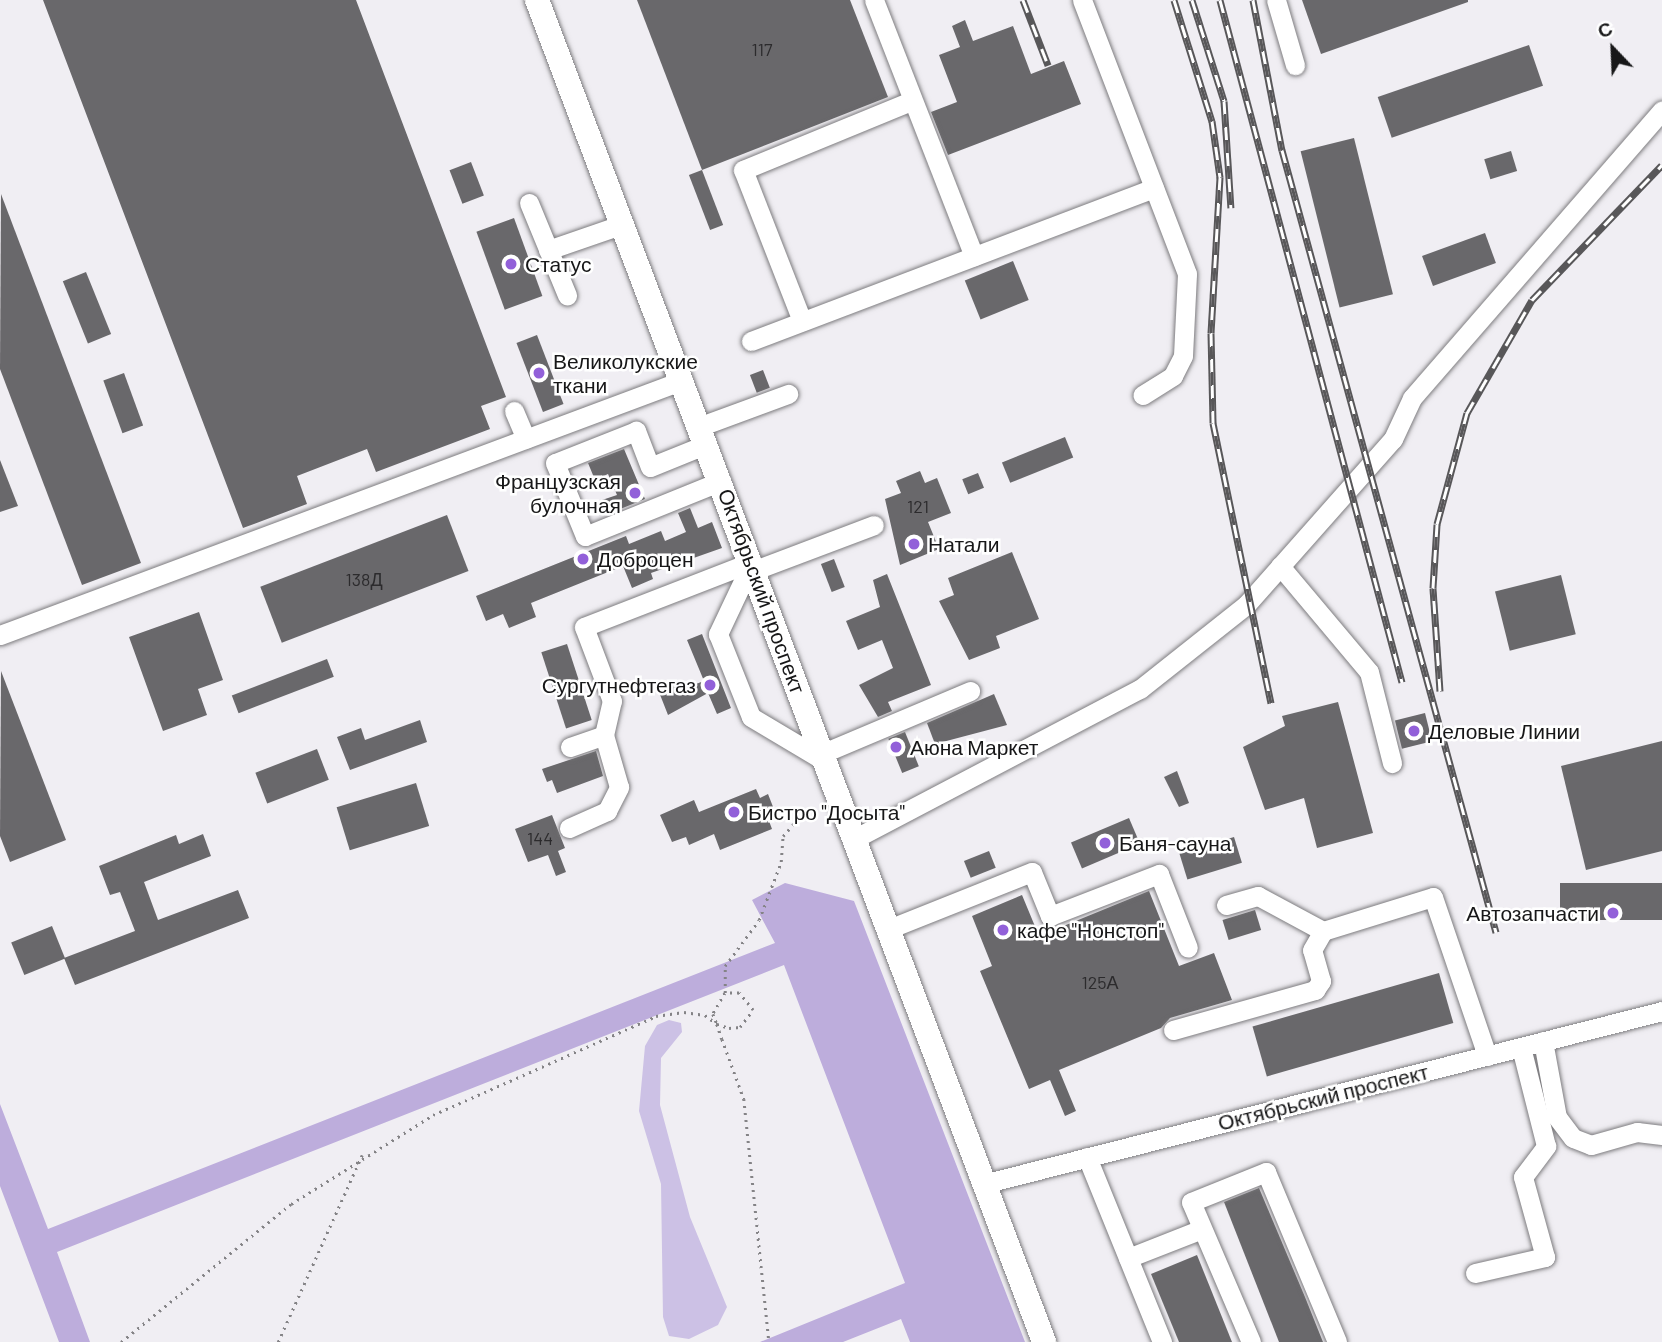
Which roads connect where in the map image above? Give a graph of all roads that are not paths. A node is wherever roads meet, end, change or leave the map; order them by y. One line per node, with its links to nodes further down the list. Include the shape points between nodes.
1 (537, 0): 10 (main road, Октябрьский проспект)
2 (874, 0): 6 (street)
3 (1082, 0): 8 (street)
4 (1276, 0): 5 (street)
5 (1295, 65)
6 (911, 102): 12 (street); 14 (street, via 743,170)
7 (1662, 110): 25 (street, via 1412,398 1393,439)
8 (1154, 187): 12 (street); 18 (street, via 1187,274 1183,356 1173,376)
9 (528, 203): 11 (street)
10 (623, 224): 11 (street); 16 (main road, Октябрьский проспект)
11 (548, 250): 13 (street)
12 (974, 256): 14 (street)
13 (567, 295)
14 (802, 321): 15 (street)
15 (751, 341)
16 (683, 380): 20 (main road, Октябрьский проспект); 21 (street)
17 (788, 394): 20 (street)
18 (1143, 396)
19 (514, 411): 21 (street)
20 (704, 435): 22 (main road, Октябрьский проспект); 22 (street, via 650,467 636,431 555,463 585,536)
21 (526, 439): 26 (street)
22 (721, 481): 24 (main road, Октябрьский проспект)
23 (874, 525): 24 (street)
24 (753, 566): 28 (street, via 584,627 612,701); 30 (main road, Октябрьский проспект); 30 (street, via 718,634 751,717)
25 (1280, 566): 31 (street, via 1369,672); 33 (street, via 1246,605 1140,689)
26 (0, 635)
27 (970, 691): 30 (street)
28 (604, 735): 29 (street); 32 (street, via 619,787 616,800 607,811)
29 (570, 747)
30 (822, 757): 33 (main road, Октябрьский проспект)
31 (1391, 763)
32 (569, 828)
33 (852, 840): 35 (main road, Октябрьский проспект)
34 (1226, 905): 36 (street, via 1258,897)
35 (886, 930): 37 (street, via 1032,872 1050,916 1159,874); 45 (main road, Октябрьский проспект)
36 (1322, 931): 39 (street, via 1312,950 1321,981 1315,990); 42 (street, via 1433,897)
37 (1188, 948)
38 (1662, 1011): 40 (street, Октябрьский проспект)
39 (1173, 1030)
40 (1543, 1041): 41 (street, Октябрьский проспект); 43 (street, via 1557,1117 1573,1138 1591,1145 1637,1132)
41 (1521, 1047): 42 (street, Октябрьский проспект); 48 (street, via 1546,1146 1523,1177 1545,1257)
42 (1487, 1055): 44 (street, Октябрьский проспект)
43 (1662, 1135)
44 (1087, 1157): 45 (street, Октябрьский проспект); 47 (street)
45 (983, 1184): 49 (main road, Октябрьский проспект)
46 (1202, 1229): 47 (street); 51 (street); 52 (street, via 1191,1202 1266,1172)
47 (1128, 1258): 50 (street)
48 (1475, 1273)
49 (1044, 1342)
50 (1162, 1342)
51 (1251, 1342)
52 (1338, 1342)

